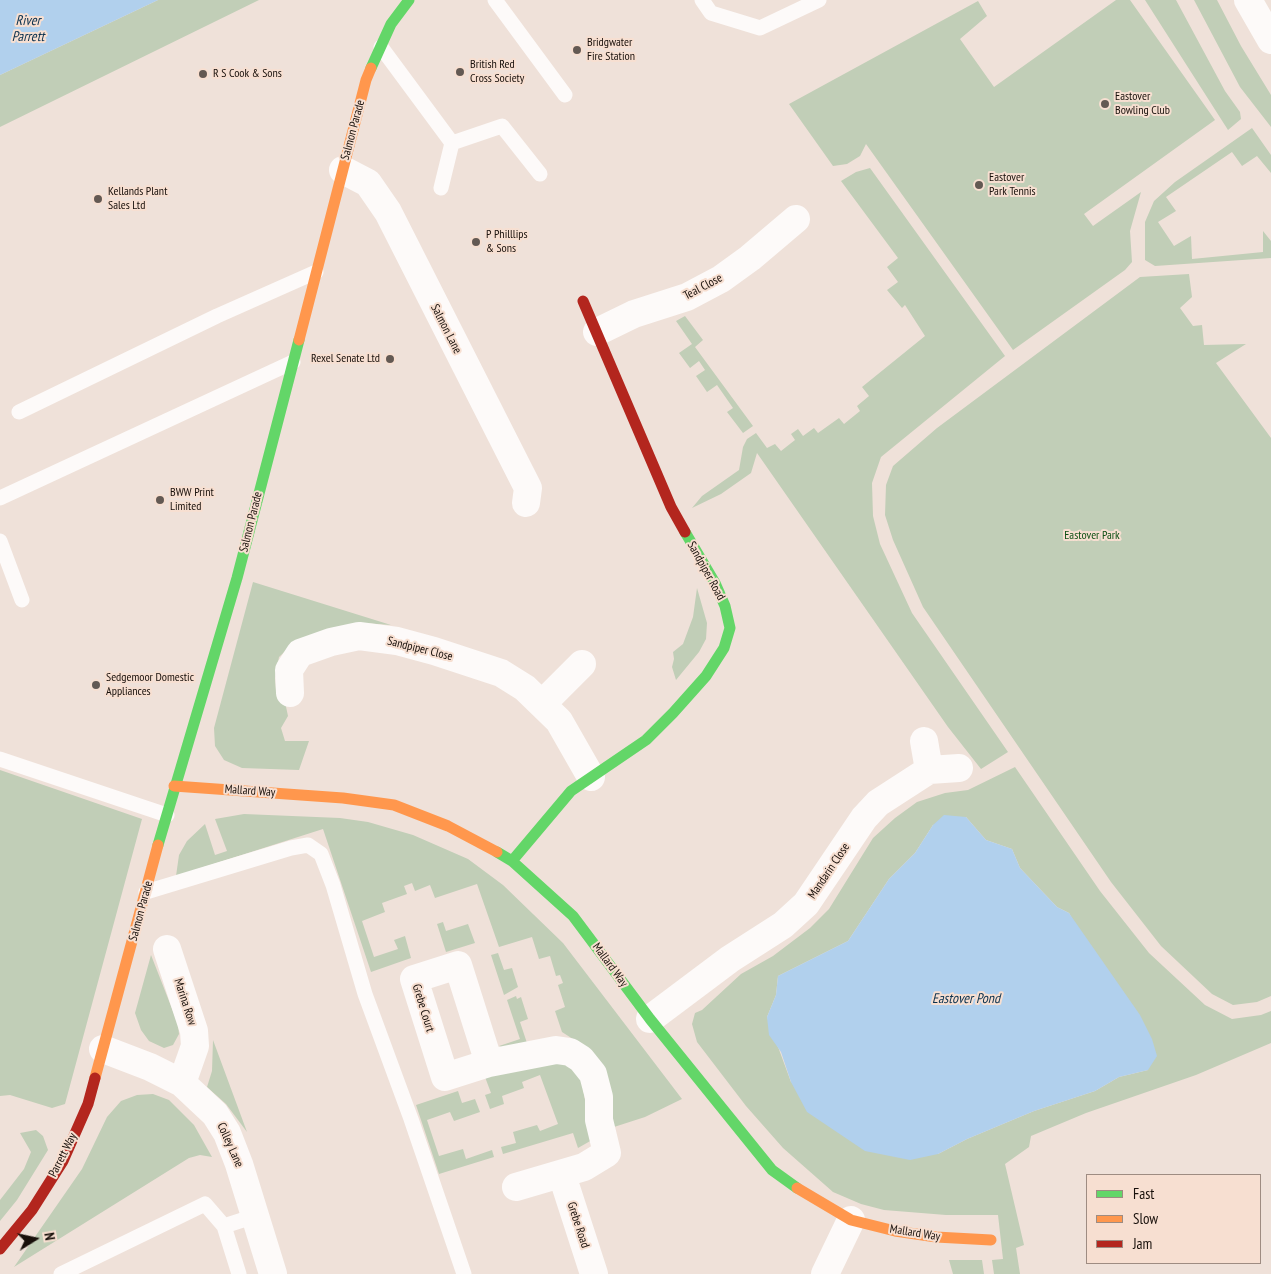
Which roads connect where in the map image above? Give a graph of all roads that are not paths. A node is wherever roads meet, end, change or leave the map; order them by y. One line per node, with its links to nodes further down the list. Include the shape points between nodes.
1 (409, 0): 7 (street, Salmon Parade, via 391,24)
2 (495, 0): 8 (lane)
3 (702, 0): 4 (lane, via 711,13 760,28)
4 (819, 0)
5 (1248, 0): 6 (street)
6 (1271, 40)
7 (381, 47): 9 (lane); 10 (street, Salmon Parade, via 366,80)
8 (565, 95)
9 (452, 143): 11 (lane, via 502,126); 12 (lane)
10 (343, 170): 14 (street, Salmon Parade); 20 (street, Salmon Lane, via 368,183 388,212 528,488)
11 (540, 174)
12 (441, 188)
13 (796, 219): 16 (street, Teal Close, via 721,279 687,298 634,314)
14 (316, 272): 17 (street, Salmon Parade); 18 (lane)
15 (583, 301): 16 (street, Sandpiper Road)
16 (597, 332): 30 (street, Sandpiper Road, via 671,507 715,583 730,628 724,648 706,676 673,713 646,740)
17 (293, 362): 19 (lane); 31 (street, Salmon Parade, via 237,578)
18 (19, 412)
19 (0, 498)
20 (526, 503)
21 (0, 541): 22 (lane)
22 (22, 600)
23 (582, 664): 25 (street)
24 (290, 694): 25 (street, Sandpiper Close, via 290,670 300,653 359,636 434,650 501,673)
25 (543, 703): 30 (street, Sandpiper Close, via 564,730)
26 (924, 741): 29 (street)
27 (0, 759): 32 (lane)
28 (960, 768): 29 (street, Mandarin Close)
29 (929, 770): 36 (street, Mandarin Close, via 878,803 864,818 806,904 783,925 730,959)
30 (591, 777): 33 (street, Sandpiper Road, via 552,811)
31 (174, 786): 32 (street, Salmon Parade); 33 (street, Mallard Way, via 343,798 394,805 457,830)
32 (167, 815): 34 (street, Salmon Parade)
33 (512, 861): 36 (street, Mallard Way, via 573,916)
34 (146, 892): 37 (street, Salmon Parade); 50 (lane, via 291,848 308,845 322,854 366,994)
35 (167, 949): 39 (street, Marina Row, via 194,1031 195,1046)
36 (650, 1019): 43 (street, Mallard Way, via 772,1170)
37 (103, 1048): 39 (street, Colley Lane); 46 (street, Parrett Way, via 88,1104 63,1161 32,1210)
38 (489, 1063): 40 (street, via 556,1050 570,1052 581,1059 593,1074 607,1153)
39 (182, 1083): 42 (street, Colley Lane, via 215,1114 227,1133)
40 (562, 1175): 41 (street); 51 (street, Grebe Road)
41 (516, 1187)
42 (255, 1216): 44 (lane); 49 (street, Colley Lane)
43 (851, 1220): 45 (street, Mallard Way, via 936,1238); 52 (street)
44 (224, 1226): 47 (lane, via 205,1204); 48 (lane)
45 (991, 1240)
46 (0, 1250)
47 (61, 1274)
48 (239, 1274)
49 (273, 1274)
50 (464, 1274)
51 (594, 1274)
52 (825, 1274)

